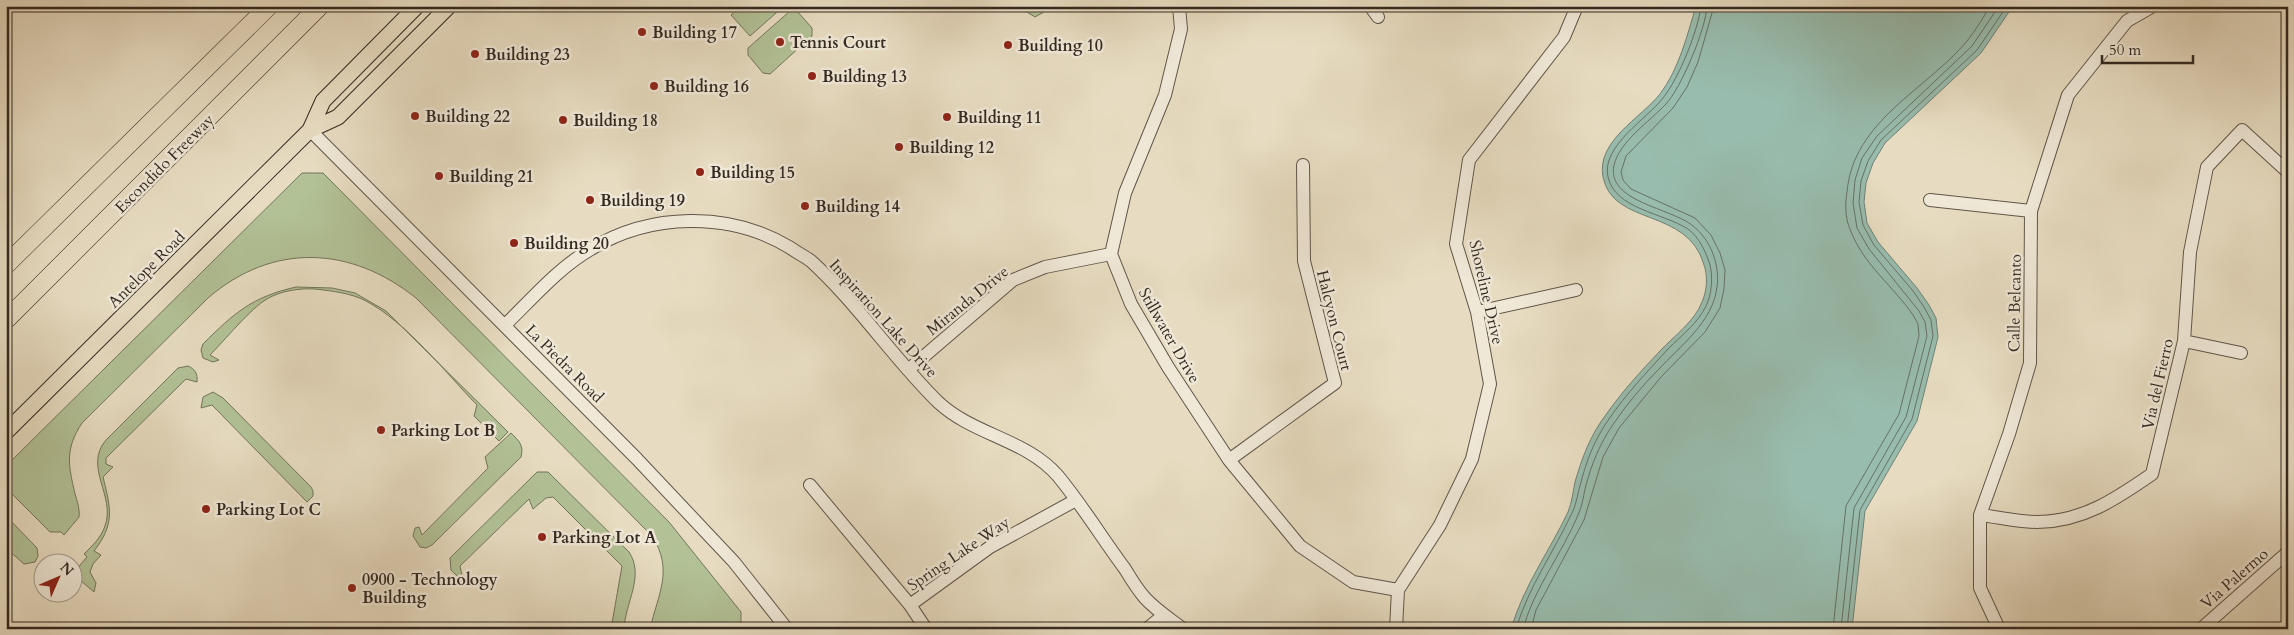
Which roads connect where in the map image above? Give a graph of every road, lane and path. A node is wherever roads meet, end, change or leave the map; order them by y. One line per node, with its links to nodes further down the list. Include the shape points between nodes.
1 (269, 6): 16 (highway)
2 (320, 6): 19 (highway, Escondido Freeway)
3 (417, 6): 10 (main road, Antelope Road, via 323,101)
4 (449, 6): 10 (main road, Antelope Road, via 338,118)
5 (1179, 6): 15 (street, via 1181,29 1165,96 1124,193)
6 (1370, 6): 9 (street)
7 (1577, 6): 18 (street, Shoreline Drive, via 1564,37 1470,160 1456,244)
8 (2153, 6): 14 (street, Calle Belcanto, via 2127,21 2068,95)
9 (1378, 17)
10 (310, 130): 20 (street, La Piedra Road); 24 (main road, Antelope Road)
11 (1303, 164): 25 (street, Halcyon Court, via 1304,261 1334,383)
12 (2288, 172): 21 (street, Via del Fierro, via 2242,130 2207,167 2190,252)
13 (1930, 200): 14 (street)
14 (2031, 211): 28 (street, Calle Belcanto, via 2030,363 2010,434)
15 (1111, 254): 23 (street, Miranda Drive, via 1045,267 1013,280); 25 (street, Stillwater Drive, via 1136,312)
16 (6, 265)
17 (1576, 290): 18 (street)
18 (1477, 312): 30 (street, Shoreline Drive, via 1490,384 1472,459 1440,525)
19 (6, 320)
20 (505, 325): 23 (street, Inspiration Lake Drive, via 562,270 590,249 622,234 664,223 704,220 775,239 808,259 836,285); 33 (street, La Piedra Road, via 692,516 745,575)
21 (2184, 341): 22 (street); 28 (street, Via del Fierro, via 2152,474 2125,493 2083,515 2037,522)
22 (2241, 353)
23 (908, 370): 27 (street, Inspiration Lake Drive, via 940,404 970,425 1035,456 1056,474)
24 (6, 432)
25 (1229, 460): 30 (street, Stillwater Drive, via 1300,546 1353,582)
26 (810, 485): 31 (street)
27 (1076, 500): 31 (street, Spring Lake Way, via 990,547); 32 (street, Inspiration Lake Drive, via 1145,598)
28 (1980, 515): 38 (street, Calle Belcanto, via 1980,588)
29 (2287, 554): 39 (street, Via Palermo)
30 (1398, 590): 37 (street, Shoreline Drive)
31 (910, 605): 34 (street)
32 (1164, 615): 35 (street); 36 (street, Inspiration Lake Drive)
33 (787, 629)
34 (926, 629)
35 (1147, 629)
36 (1183, 629)
37 (1396, 629)
38 (1999, 629)
39 (2200, 629)

